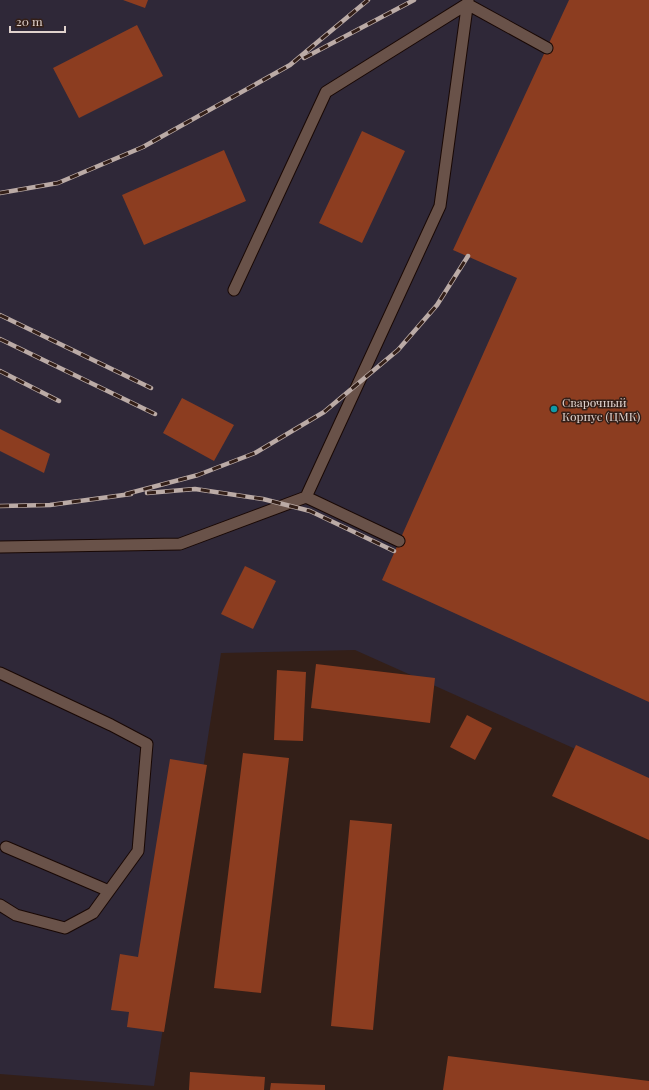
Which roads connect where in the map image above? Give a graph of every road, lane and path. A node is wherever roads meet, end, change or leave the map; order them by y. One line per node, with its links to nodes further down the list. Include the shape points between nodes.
1 (467, 2): 2 (lane); 3 (lane, via 326,92); 4 (lane, via 440,206)
2 (547, 48)
3 (234, 290)
4 (306, 497): 5 (lane); 6 (lane, via 180,544)
5 (399, 540)
6 (0, 547)
7 (0, 672): 9 (lane, via 147,744 138,851)
8 (6, 847): 9 (lane)
9 (109, 891): 10 (lane, via 93,913 65,928 16,915)
10 (0, 906)

